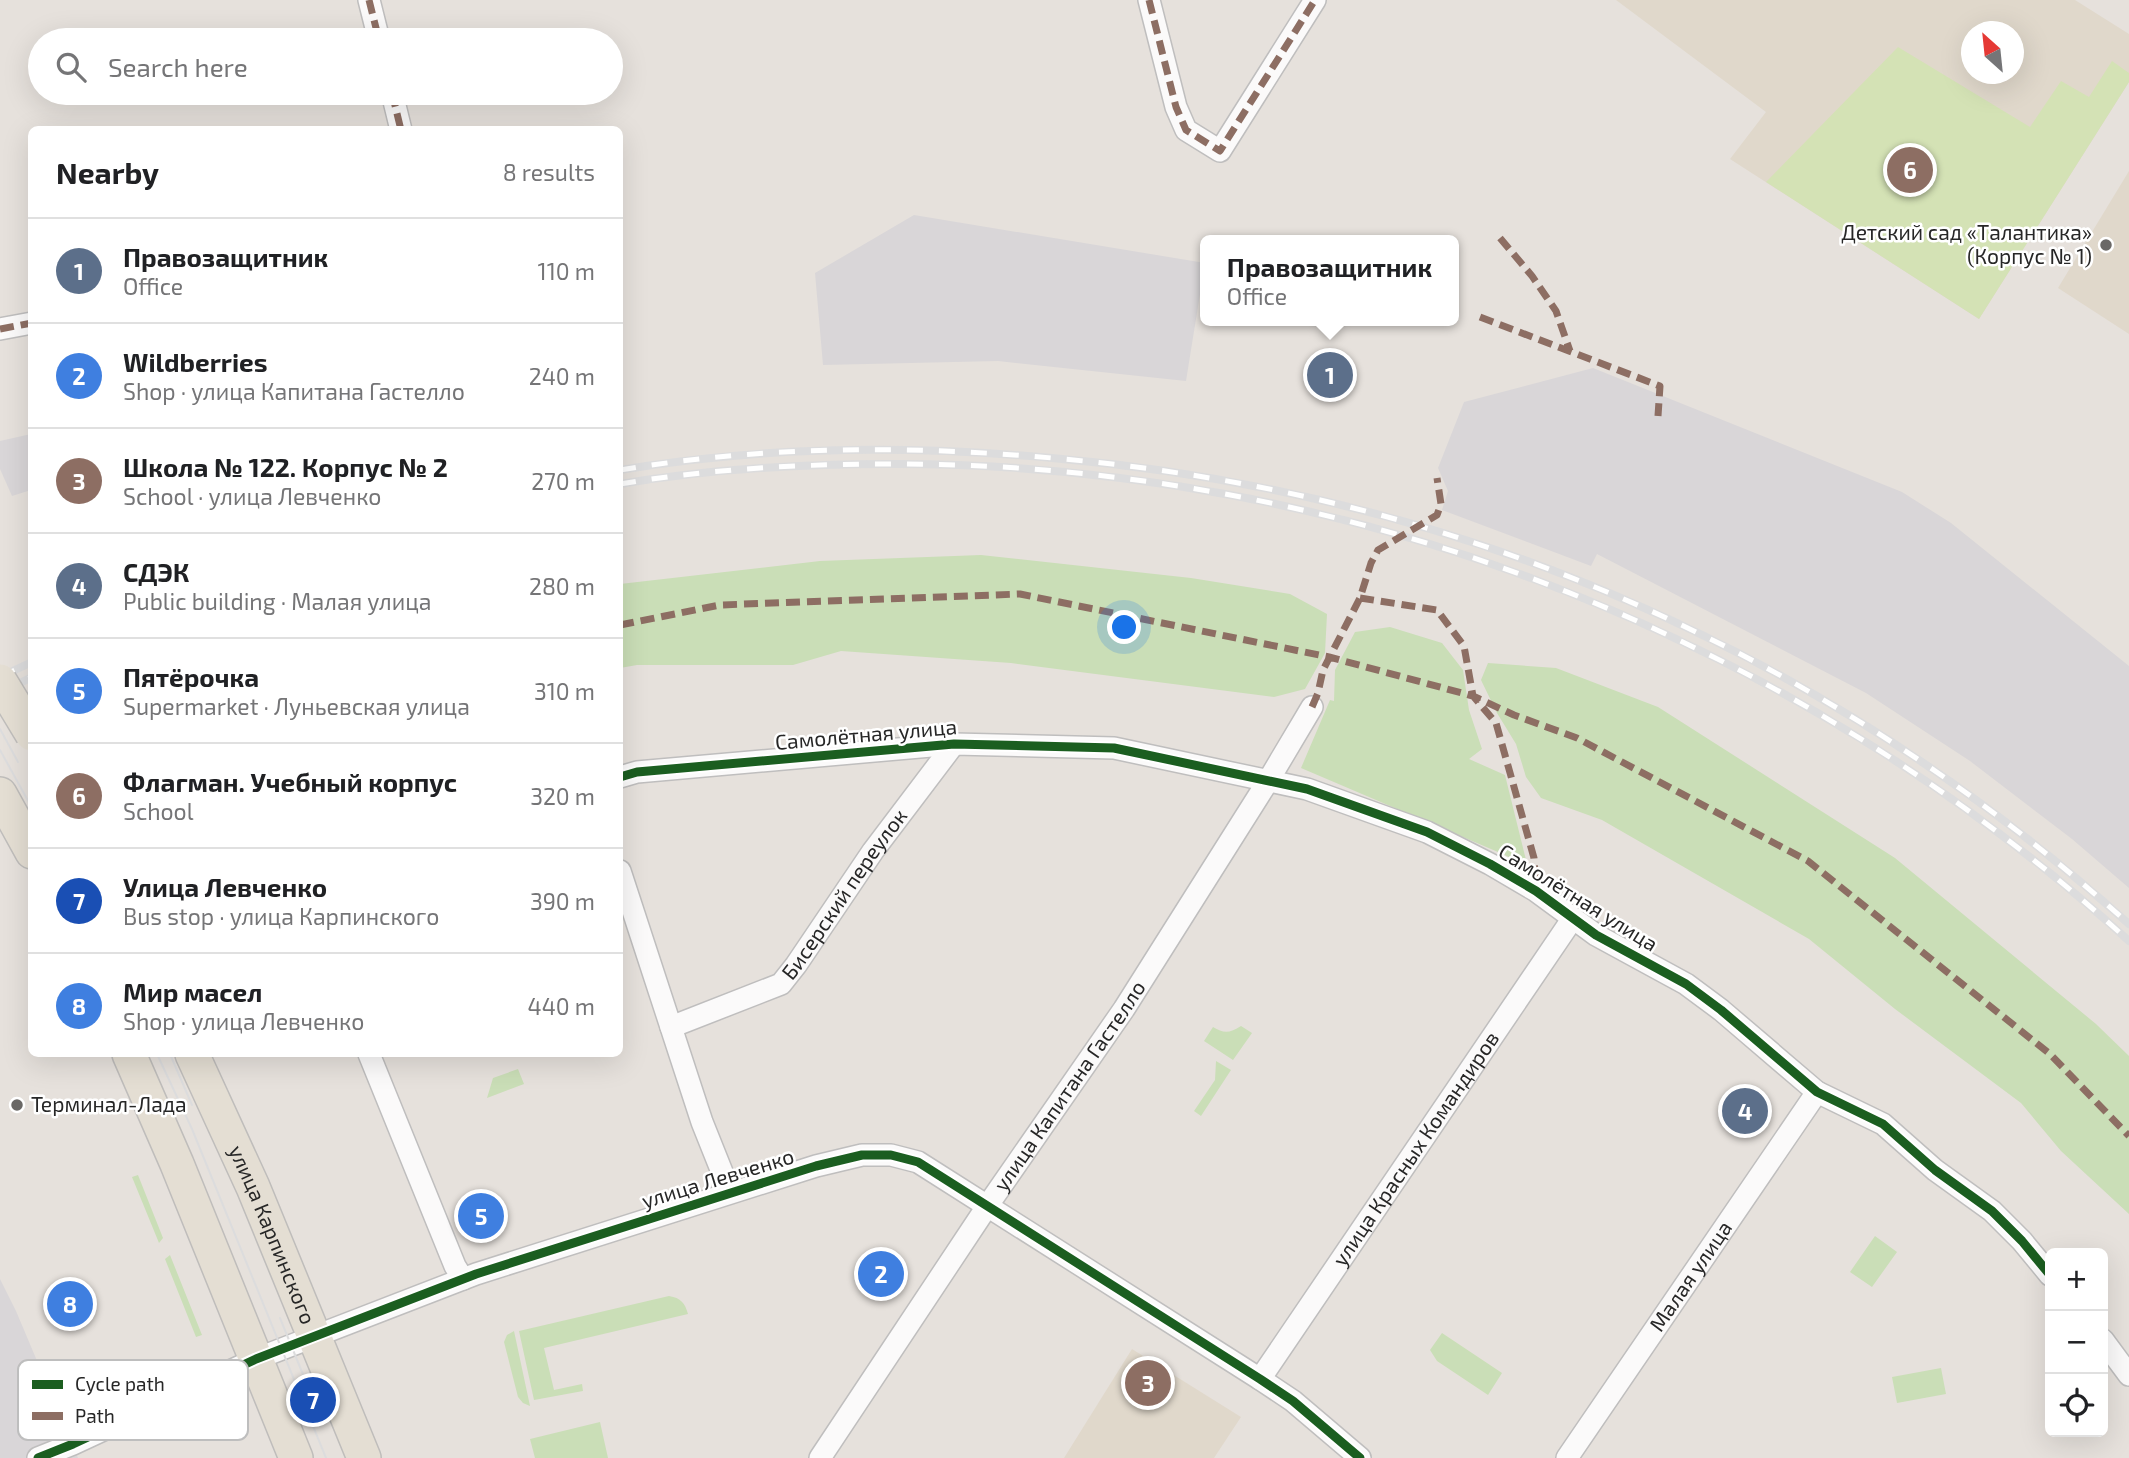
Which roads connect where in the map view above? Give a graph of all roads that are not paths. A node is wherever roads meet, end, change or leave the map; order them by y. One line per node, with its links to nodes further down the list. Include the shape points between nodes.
1 (369, 0): 4 (street)
2 (1149, 0): 3 (street, via 1175,107 1186,131 1220,151)
3 (1315, 0)
4 (376, 28)
5 (395, 105): 6 (street)
6 (400, 126)
7 (28, 324): 8 (street)
8 (0, 329)
9 (0, 681): 11 (main road, bridge)
10 (1312, 707): 14 (street, улица Капитана Гастелло)
11 (28, 727)
12 (954, 744): 13 (street, Самолётная улица); 14 (street, Самолётная улица, via 1114,748); 19 (street, Бисерский переулок, via 780,984)
13 (623, 776)
14 (1268, 781): 18 (street, Самолётная улица, via 1307,789 1427,832 1490,864); 25 (street, улица Капитана Гастелло, via 1124,1009)
15 (0, 794): 16 (main road)
16 (28, 845)
17 (623, 880): 19 (street)
18 (1573, 918): 23 (street, Самолётная улица, via 1686,984); 33 (street, улица Красных Командиров)
19 (671, 1027): 24 (street)
20 (130, 1057): 30 (main road)
21 (193, 1057): 28 (main road, улица Карпинского)
22 (370, 1057): 27 (street)
23 (1816, 1092): 26 (street, Самолётная улица, via 1883,1124 1935,1170 1992,1211); 40 (street, Малая улица)
24 (730, 1192): 25 (street, улица Левченко, via 862,1155 891,1155 918,1162); 27 (street, улица Левченко)
25 (988, 1205): 33 (street, улица Левченко); 38 (street, улица Капитана Гастелло)
26 (2045, 1269)
27 (463, 1279): 28 (street, улица Левченко)
28 (314, 1335): 30 (street, улица Левченко); 37 (main road, улица Карпинского)
29 (2108, 1347): 32 (street)
30 (256, 1359): 31 (street, улица Левченко); 36 (main road)
31 (248, 1363)
32 (2129, 1375)
33 (1260, 1379): 39 (street, улица Левченко)
34 (82, 1440): 35 (street, улица Левченко)
35 (38, 1458)
36 (296, 1458)
37 (364, 1458)
38 (820, 1458)
39 (1360, 1458)
40 (1567, 1458)

